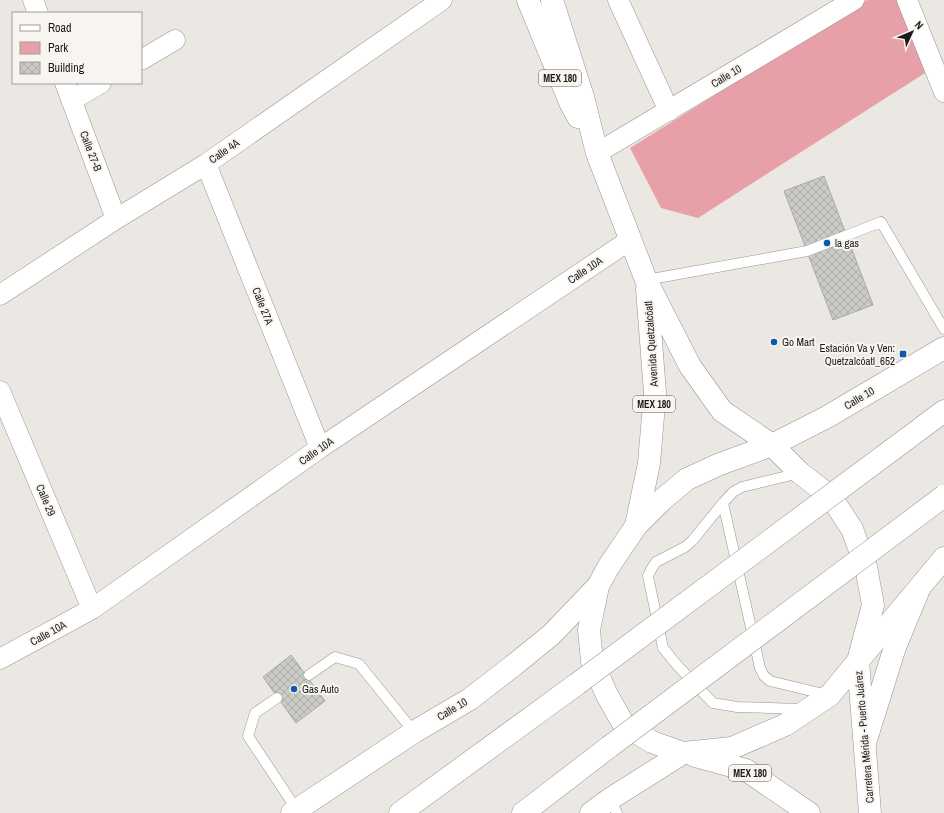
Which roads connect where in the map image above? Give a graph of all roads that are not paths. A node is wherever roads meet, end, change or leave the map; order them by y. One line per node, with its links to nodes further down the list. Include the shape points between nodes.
1 (33, 0): 8 (street)
2 (442, 0): 16 (street, Calle 4A)
3 (528, 0): 15 (main road, Avenida Quetzalcóatl / MEX 180, via 570,102)
4 (552, 0): 15 (main road, Avenida Quetzalcóatl / MEX 180, via 583,97)
5 (618, 0): 14 (street)
6 (854, 0): 14 (street, Calle 10)
7 (907, 0): 13 (street)
8 (38, 12)
9 (175, 40): 10 (street)
10 (142, 59)
11 (97, 84): 12 (street)
12 (69, 92): 17 (street, Calle 27-B)
13 (944, 92)
14 (669, 111): 15 (street, Calle 10)
15 (597, 153): 18 (main road, Avenida Quetzalcóatl / MEX 180)
16 (206, 164): 17 (street, Calle 4A); 26 (street, Calle 27A)
17 (116, 219): 20 (street, Calle 4A)
18 (630, 240): 19 (main road, Avenida Quetzalcóatl / MEX 180); 26 (street, Calle 10A)
19 (646, 280): 21 (lane, via 807,251 881,222); 25 (main road, Avenida Quetzalcóatl / MEX 180, via 690,366 722,411); 30 (main road, Avenida Quetzalcóatl / MEX 180, via 655,393 649,463)
20 (0, 295)
21 (944, 329)
22 (944, 348): 25 (main road, Calle 10, via 827,417)
23 (0, 391): 34 (street, Calle 29)
24 (944, 411): 46 (main road, bridge)
25 (772, 445): 27 (main road, Avenida Quetzalcóatl); 30 (main road, Calle 10, via 687,479)
26 (320, 448): 34 (street, Calle 10A)
27 (800, 473): 29 (lane, via 742,487); 36 (main road, Avenida Quetzalcóatl, via 831,498 852,530 866,567 873,605)
28 (944, 496): 47 (main road, bridge)
29 (723, 503): 38 (lane, via 760,668 764,676 770,680); 40 (lane, via 692,541 656,562 648,576 663,648 714,702 737,707)
30 (636, 526): 32 (main road)
31 (944, 558): 33 (main road)
32 (598, 586): 41 (main road, Calle 10, via 551,635 514,665 470,698); 43 (main road, via 589,630 592,661 607,695 624,725 652,742)
33 (919, 589): 36 (main road); 42 (main road, via 896,647)
34 (92, 609): 35 (street, Calle 10A)
35 (0, 659)
36 (858, 661): 38 (main road); 42 (main road, Carretera Mérida - Puerto Juárez)
37 (309, 675): 41 (lane, via 335,657 359,664)
38 (830, 695): 40 (main road)
39 (277, 698): 45 (lane, via 256,713 248,736)
40 (808, 710): 43 (main road, via 785,725 732,748)
41 (414, 732): 45 (main road, Calle 10)
42 (865, 743): 50 (main road, Carretera Mérida - Puerto Juárez)
43 (683, 753): 44 (main road); 49 (main road, MEX 180, via 746,770)
44 (614, 806): 48 (main road)
45 (294, 811)
46 (400, 813)
47 (523, 813)
48 (591, 813)
49 (809, 813)
50 (870, 813)

